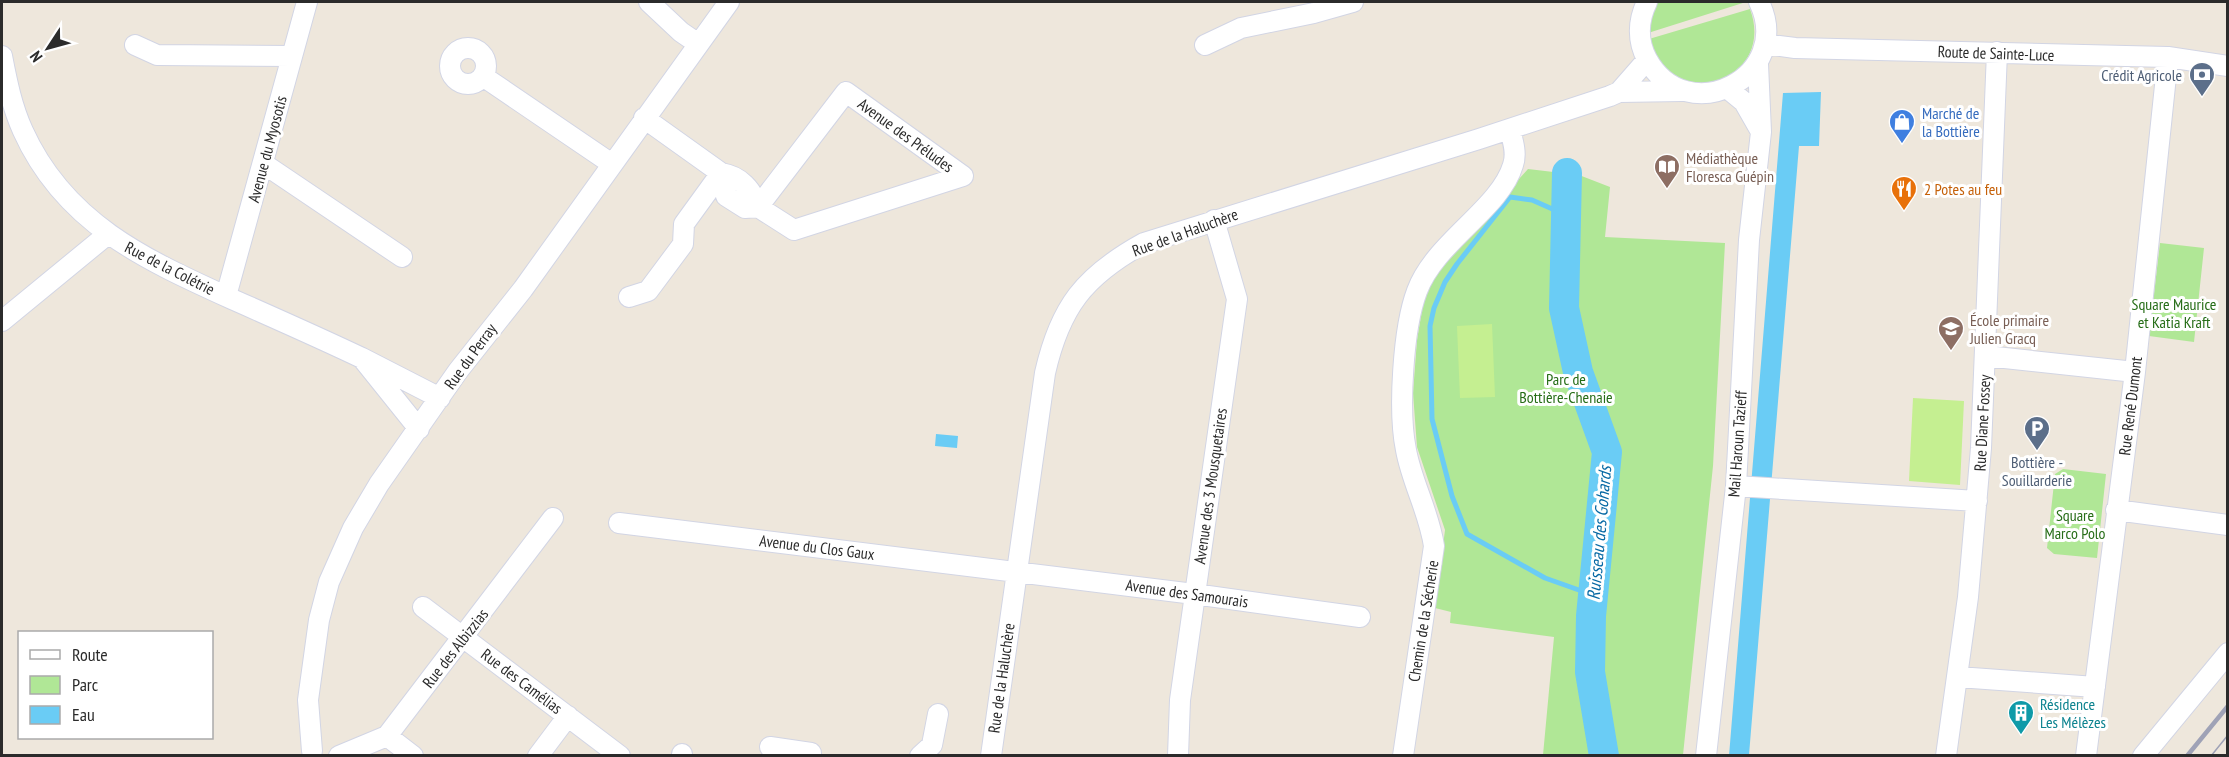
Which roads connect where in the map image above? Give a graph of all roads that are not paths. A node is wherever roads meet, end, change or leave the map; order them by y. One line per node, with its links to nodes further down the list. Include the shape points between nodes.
1 (307, 2): 13 (street, Avenue du Myosotis)
2 (649, 2): 7 (street)
3 (729, 2): 7 (street, Rue du Perray)
4 (1353, 2): 10 (street, via 1241,28)
5 (1759, 2): 8 (street, via 1766,26)
6 (1640, 5): 15 (street, via 1640,39)
7 (697, 43): 22 (street, Rue du Perray)
8 (1765, 44): 11 (street, Route de Sainte-Luce); 16 (street)
9 (135, 45): 13 (street, via 157,55)
10 (1205, 45)
11 (1997, 52): 14 (street, Route de Sainte-Luce); 35 (street, Rue Diane Fossey)
12 (2, 56): 30 (street, Rue de la Colétrie, via 16,114 35,153 63,193)
13 (292, 56): 25 (street, Avenue du Myosotis)
14 (2168, 57): 17 (street, Route de Sainte-Luce); 37 (street, Rue René Dumont)
15 (1647, 60): 20 (street, via 1665,81); 21 (street, Rue de la Haluchère)
16 (1758, 64): 19 (street); 24 (street, Mail Haroun Tazieff)
17 (2228, 66)
18 (484, 76): 26 (street)
19 (1727, 88): 20 (street, Rue de la Haluchère, via 1709,93); 24 (street, via 1744,102)
20 (1686, 91): 21 (street, Rue de la Haluchère)
21 (1619, 92): 23 (street, Rue de la Haluchère)
22 (644, 118): 26 (street, Rue du Perray); 27 (street)
23 (1510, 130): 29 (street, Rue de la Haluchère); 68 (street, Chemin de la Sécherie, via 1515,153 1513,165 1496,195 1430,267 1416,292 1411,316 1402,402 1404,435 1434,546)
24 (1761, 132): 40 (street, Mail Haroun Tazieff, via 1749,240)
25 (264, 164): 31 (street); 32 (street, Avenue du Myosotis)
26 (612, 164): 38 (street, Rue du Perray)
27 (721, 173): 28 (street, Avenue des Préludes, via 726,196 745,208); 33 (street, via 684,224 683,244 648,291)
28 (758, 207): 28 (street, Avenue des Préludes, via 794,231 963,176 846,92)
29 (1214, 220): 46 (street, Rue de la Haluchère, via 1144,243 1117,258 1088,282 1071,303 1051,345); 47 (street, Avenue des 3 Mousquetaires, via 1237,299)
30 (108, 234): 32 (street, Rue de la Colétrie, via 153,262); 34 (street)
31 (402, 257)
32 (226, 296): 36 (street, Rue de la Colétrie)
33 (629, 297)
34 (2, 321)
35 (1986, 356): 37 (street); 41 (street, Rue Diane Fossey)
36 (362, 358): 38 (street, Rue de la Colétrie); 39 (street, Rue de la Colétrie)
37 (2135, 372): 42 (street, Rue René Dumont)
38 (440, 398): 39 (street, Rue du Perray)
39 (419, 429): 59 (street, Rue du Perray, via 366,503 329,582 319,621 308,700)
40 (1736, 486): 41 (street); 69 (street, Mail Haroun Tazieff)
41 (1977, 501): 52 (street, Rue Diane Fossey)
42 (2116, 510): 45 (street); 53 (street, Rue René Dumont)
43 (553, 518): 50 (street, Rue des Albizzias)
44 (620, 523): 46 (street, Avenue du Clos Gaux)
45 (2228, 525)
46 (1015, 571): 47 (street, Avenue des Samourais); 66 (street, Rue de la Haluchère)
47 (1194, 594): 49 (street, Avenue des Samourais); 67 (street, Avenue des 3 Mousquetaires, via 1180,700)
48 (423, 607): 50 (street, Rue des Camélias)
49 (1360, 617)
50 (464, 637): 55 (street, Rue des Camélias); 56 (street, Rue des Albizzias)
51 (2228, 653): 72 (street)
52 (1958, 677): 53 (street); 70 (street, Rue Diane Fossey)
53 (2095, 687): 71 (street, Rue René Dumont)
54 (938, 714): 65 (street, via 932,745)
55 (568, 716): 58 (street, Rue des Camélias); 63 (street)
56 (387, 736): 61 (street, Rue des Albizzias); 62 (street)
57 (770, 747): 60 (street)
58 (595, 748): 64 (street, Rue des Camélias)
59 (309, 754): 61 (street, via 326,750)
60 (815, 755)
61 (338, 756)
62 (413, 756)
63 (538, 756)
64 (620, 756)
65 (920, 756)
66 (991, 756)
67 (1178, 756)
68 (1403, 756)
69 (1706, 756)
70 (1946, 756)
71 (2086, 756)
72 (2143, 756)

